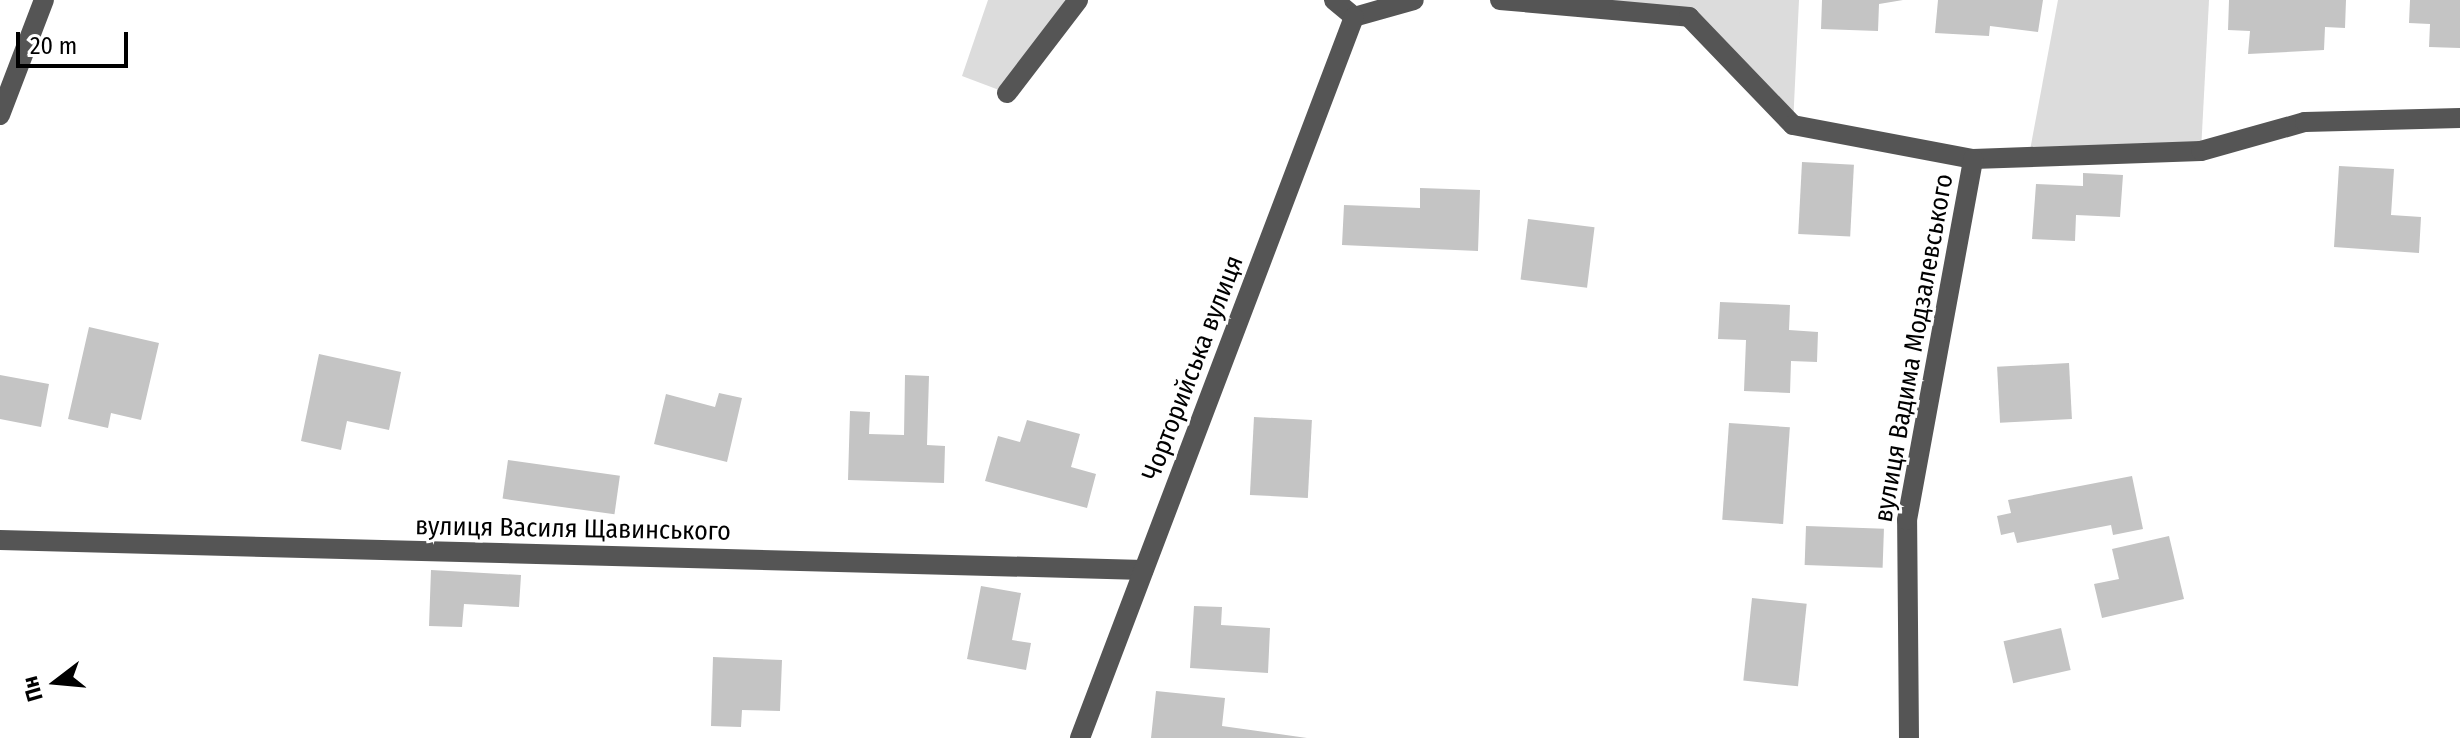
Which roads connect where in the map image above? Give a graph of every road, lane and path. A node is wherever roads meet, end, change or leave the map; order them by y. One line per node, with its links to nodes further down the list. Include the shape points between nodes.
1 (44, 0): 8 (street)
2 (1078, 0): 7 (street)
3 (1334, 0): 6 (street)
4 (1414, 0): 6 (street)
5 (1500, 0): 10 (street, via 1689,17 1793,125)
6 (1354, 17): 12 (street, Чорторийська вулиця)
7 (1007, 93)
8 (0, 115)
9 (2460, 118): 10 (street, via 2305,122 2201,151)
10 (1973, 159): 14 (street, вулиця Вадима Модзалевського, via 1907,520)
11 (0, 540): 12 (street, вулиця Василя Щавинського)
12 (1144, 570): 13 (street, Чорторийська вулиця)
13 (1080, 738)
14 (1909, 738)

